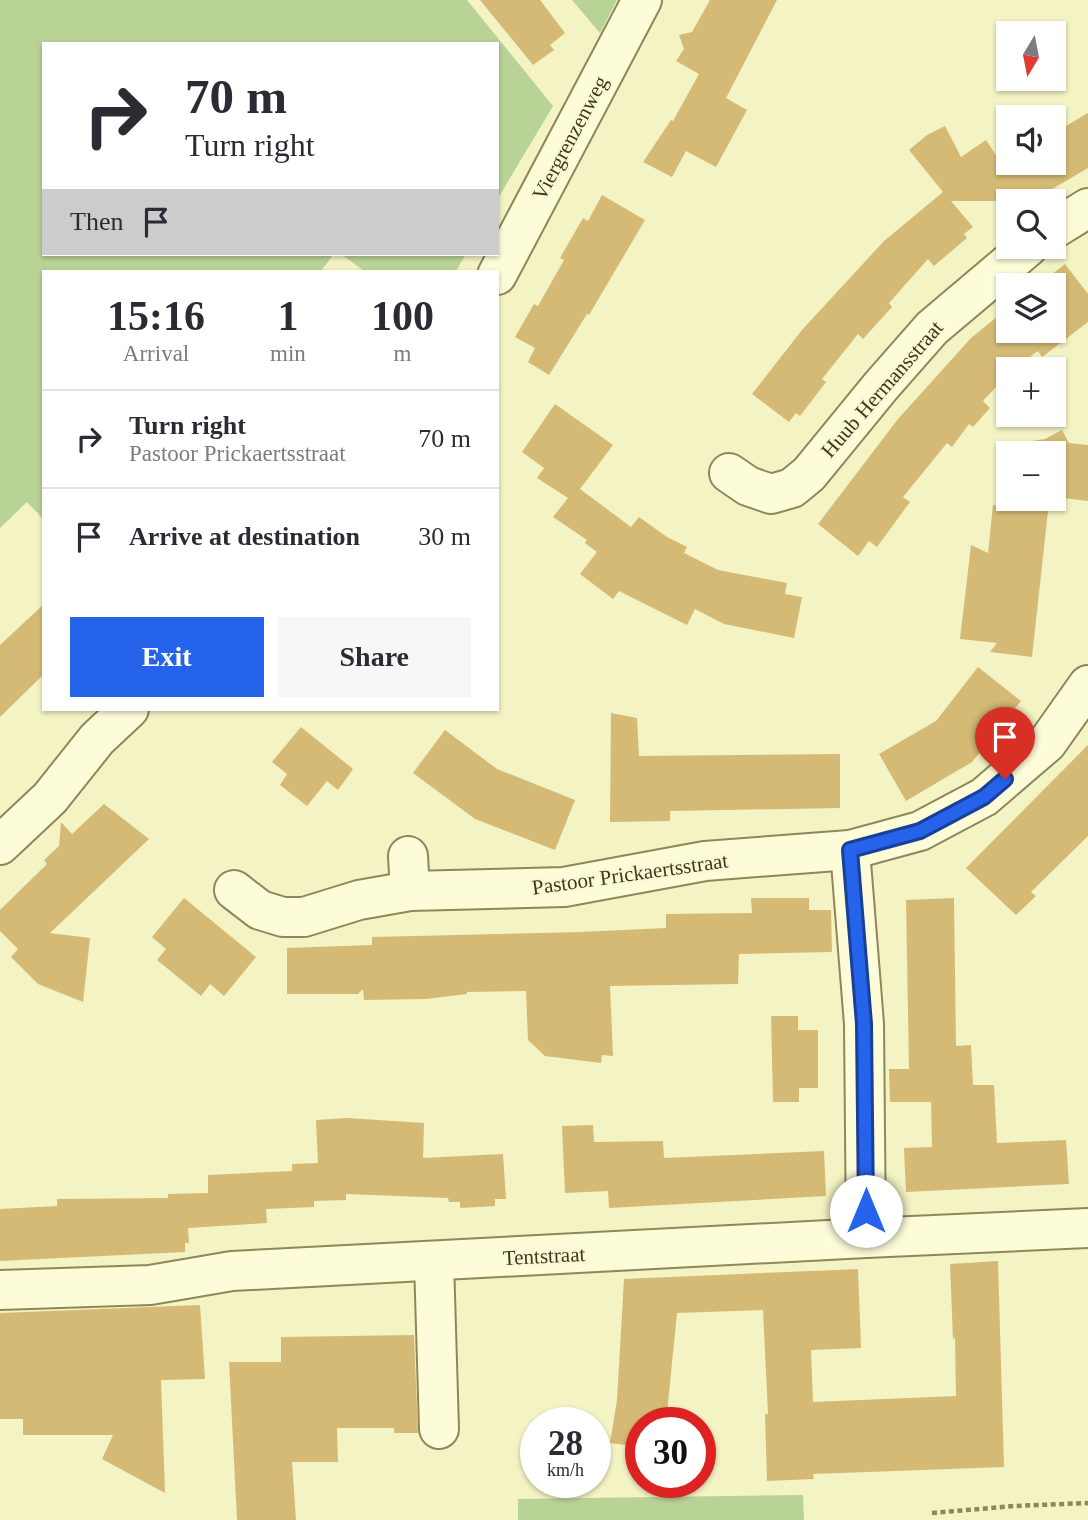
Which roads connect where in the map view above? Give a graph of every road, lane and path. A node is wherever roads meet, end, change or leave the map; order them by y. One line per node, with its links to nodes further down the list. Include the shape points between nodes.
1 (642, 0): 5 (street, Viergrenzenweg)
2 (1088, 208): 3 (street)
3 (1066, 222)
4 (1014, 259): 6 (street, Huub Hermansstraat, via 932,328 809,474 792,488 771,494)
5 (499, 271)
6 (729, 473)
7 (1088, 685): 10 (street, Pastoor Prickaertsstraat, via 1047,743 984,797 920,831)
8 (127, 711): 9 (street, via 97,739 50,798)
9 (0, 845)
10 (850, 850): 11 (street, Pastoor Prickaertsstraat, via 705,862 564,887 409,874 359,900 304,917 283,918 260,910); 13 (street, via 864,1024)
11 (234, 890)
12 (1088, 1228): 13 (street, Tentstraat)
13 (866, 1238): 14 (street, Tentstraat)
14 (434, 1261): 15 (street, Tentstraat, via 232,1271 150,1285); 16 (street)
15 (0, 1290)
16 (439, 1429)
17 (1088, 1503): 18 (path)
18 (932, 1513)

